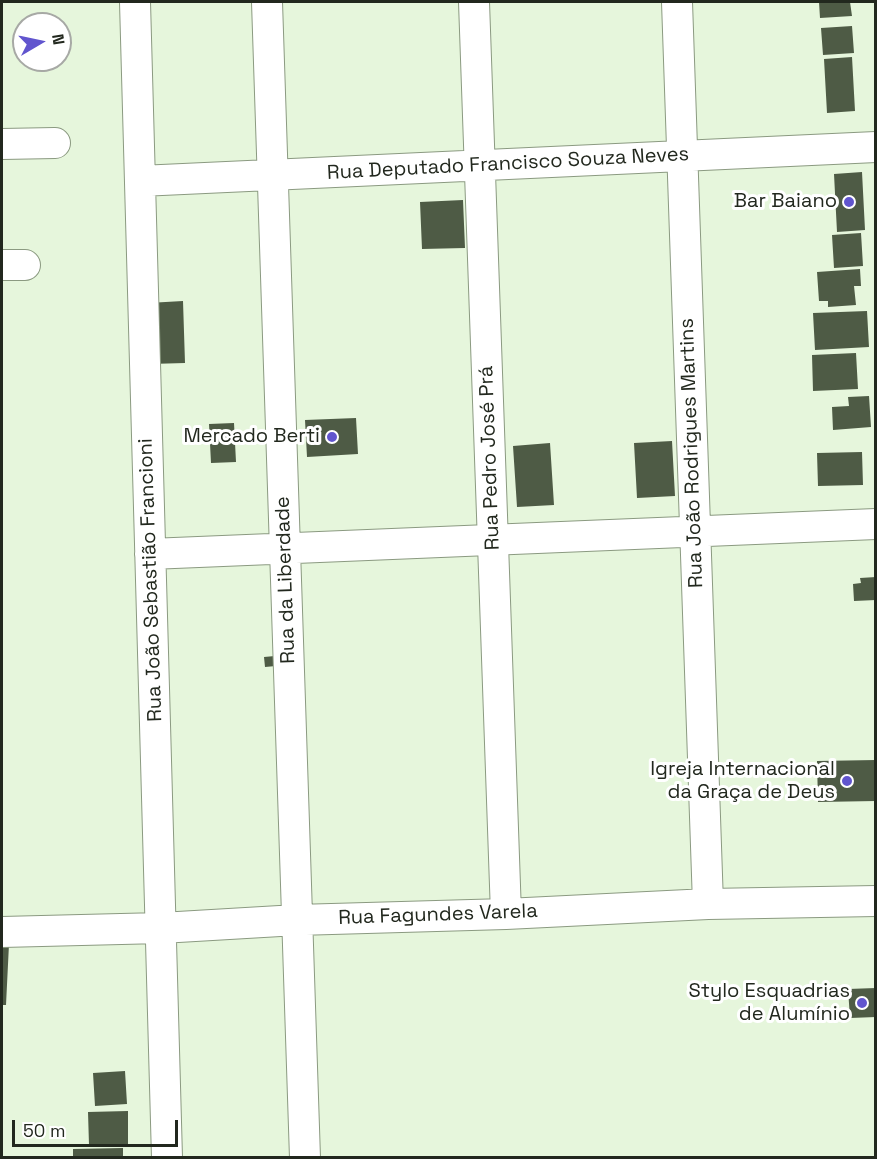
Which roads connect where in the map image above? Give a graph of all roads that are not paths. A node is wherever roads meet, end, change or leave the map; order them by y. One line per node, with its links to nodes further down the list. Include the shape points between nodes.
1 (135, 2): 11 (street, Rua João Sebastião Francioni)
2 (267, 2): 10 (street, Rua da Liberdade)
3 (474, 2): 9 (street, Rua Pedro José Prá)
4 (677, 2): 8 (street, Rua João Rodrigues Martins)
5 (55, 143): 6 (street)
6 (2, 144)
7 (876, 147): 8 (street, Rua Deputado Francisco Souza Neves)
8 (682, 156): 9 (street, Rua Deputado Francisco Souza Neves); 13 (street, Rua João Rodrigues Martins)
9 (480, 166): 10 (street, Rua Deputado Francisco Souza Neves); 14 (street, Rua Pedro José Prá)
10 (273, 175): 11 (street, Rua Deputado Francisco Souza Neves); 15 (street, Rua da Liberdade)
11 (140, 181): 16 (street, Rua João Sebastião Francioni)
12 (876, 524): 13 (street)
13 (695, 531): 14 (street); 18 (street, Rua João Rodrigues Martins)
14 (493, 540): 15 (street); 19 (street, Rua Pedro José Prá)
15 (285, 548): 16 (street); 20 (street, Rua da Liberdade)
16 (150, 554): 21 (street, Rua João Sebastião Francioni)
17 (876, 901): 18 (street, Rua Fagundes Varela)
18 (708, 904): 19 (street, Rua Fagundes Varela)
19 (506, 914): 20 (street, Rua Fagundes Varela)
20 (297, 920): 21 (street, Rua Fagundes Varela); 24 (street, Rua da Liberdade)
21 (161, 928): 22 (street, Rua Fagundes Varela); 23 (street, Rua João Sebastião Francioni)
22 (2, 932)
23 (167, 1158)
24 (305, 1158)

